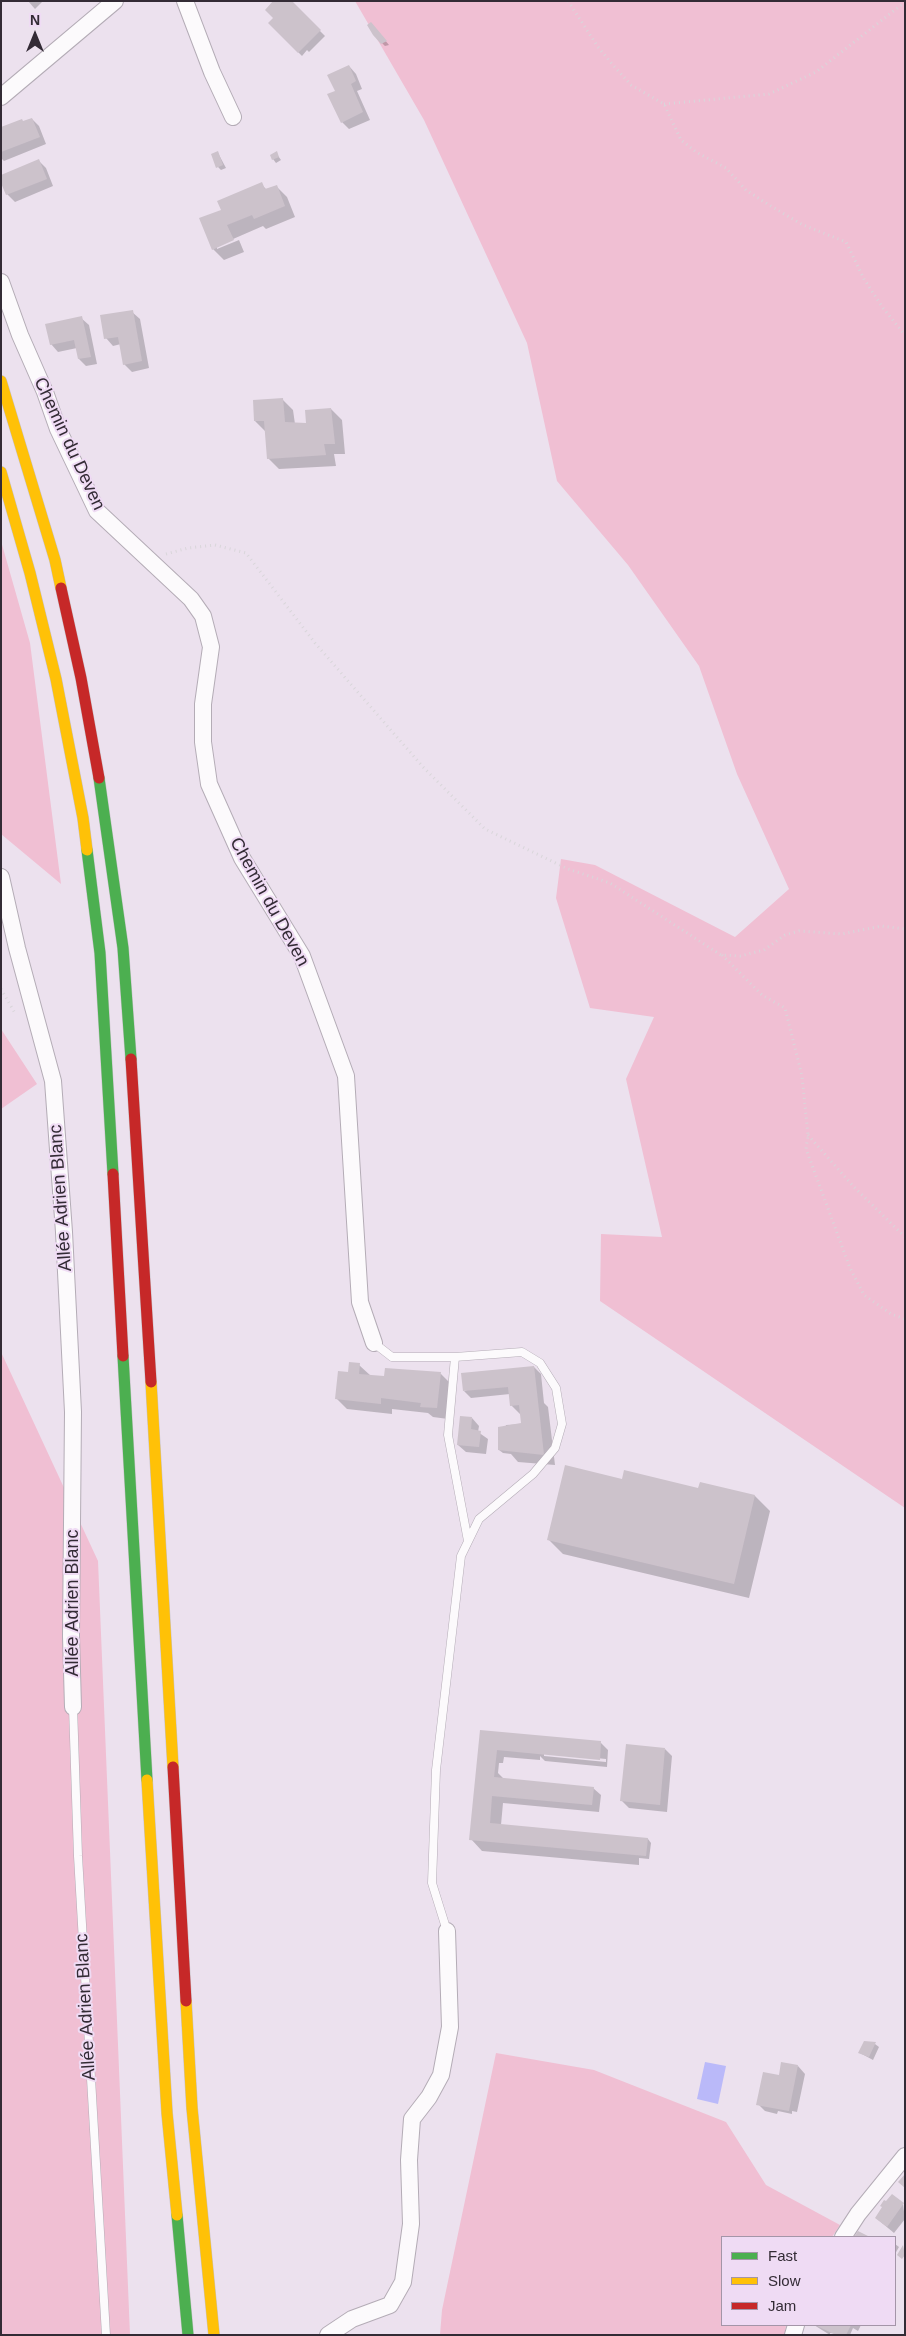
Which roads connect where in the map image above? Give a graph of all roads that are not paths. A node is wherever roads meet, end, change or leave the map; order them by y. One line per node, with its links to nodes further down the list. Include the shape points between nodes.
1 (115, 1): 3 (street)
2 (185, 1): 4 (street)
3 (1, 97)
4 (233, 117)
5 (1, 282): 9 (street, Chemin du Deven, via 58,429 96,511 191,599 204,616 211,647 203,713 203,742 210,784 242,858 302,956 346,1076 360,1302)
6 (1, 381): 18 (main road, via 55,560 81,678 105,811 123,948 141,1204 192,2108)
7 (1, 472): 17 (main road, via 56,679 83,818 100,952 167,2113)
8 (1, 877): 12 (street, Allée Adrien Blanc, via 53,1081 73,1412)
9 (374, 1343): 10 (lane, via 392,1357)
10 (455, 1357): 11 (lane, via 448,1435); 11 (lane, via 522,1352 540,1363 556,1388 562,1424 555,1448 533,1474 480,1519)
11 (468, 1542): 13 (lane, via 461,1556 436,1770 432,1883)
12 (73, 1707): 16 (lane, Allée Adrien Blanc, via 78,1856)
13 (447, 1931): 19 (street, via 450,2027 441,2075 412,2119 409,2160 411,2224 403,2282 390,2305 352,2319)
14 (905, 2156): 15 (street)
15 (844, 2236)
16 (106, 2335)
17 (188, 2335)
18 (214, 2335)
19 (328, 2335)

